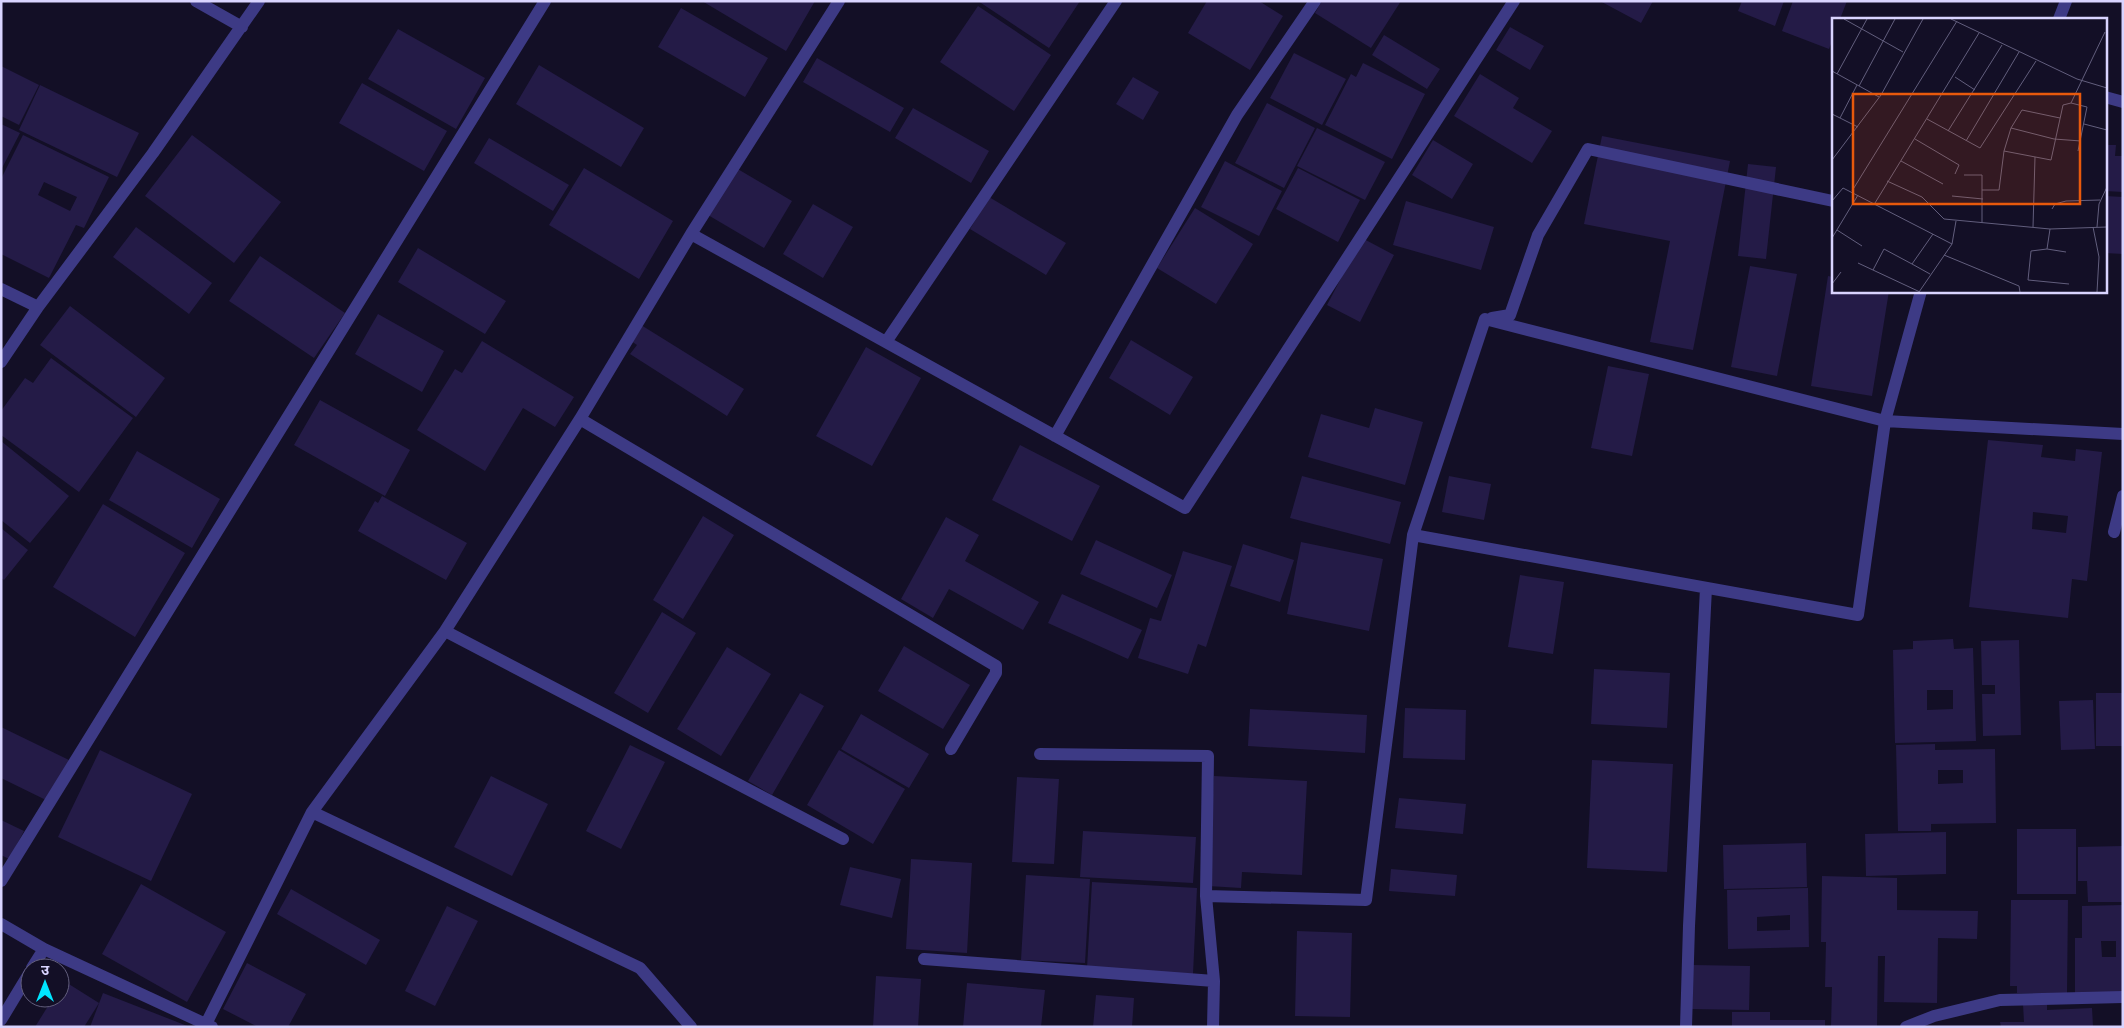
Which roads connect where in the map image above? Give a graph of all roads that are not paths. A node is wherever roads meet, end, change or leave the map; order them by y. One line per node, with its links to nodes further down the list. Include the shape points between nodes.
1 (196, 1): 10 (street)
2 (259, 1): 10 (street)
3 (545, 1): 34 (street)
4 (839, 1): 14 (street)
5 (1116, 1): 19 (street)
6 (1315, 1): 24 (street, via 1238,115)
7 (1514, 1): 24 (street, via 1186,508)
8 (2066, 1): 9 (street)
9 (2059, 18)
10 (242, 27): 17 (street)
11 (2106, 97): 12 (street)
12 (2123, 102)
13 (1832, 201): 18 (street, via 1588,149 1538,235 1510,315)
14 (691, 234): 19 (street); 21 (street)
15 (1, 289): 17 (street)
16 (1921, 292): 22 (street)
17 (38, 307): 20 (street)
18 (1485, 319): 22 (street); 27 (street)
19 (886, 342): 24 (street)
20 (1, 362)
21 (580, 419): 29 (street); 30 (street, via 996,666 996,673)
22 (1885, 421): 23 (street); 28 (street, via 1858,615)
23 (2123, 434)
24 (1055, 436)
25 (2123, 496): 26 (street)
26 (2114, 532)
27 (1413, 535): 28 (street); 35 (street, via 1366,900)
28 (1706, 588): 47 (street)
29 (445, 631): 32 (street); 33 (street)
30 (951, 749)
31 (1040, 754): 35 (street, via 1208,756)
32 (312, 812): 44 (street); 45 (street, via 640,968)
33 (843, 839)
34 (1, 881)
35 (1206, 896): 40 (street)
36 (1, 924): 37 (street)
37 (44, 949): 38 (street); 44 (street)
38 (38, 958)
39 (924, 959): 40 (street)
40 (1214, 981): 46 (street)
41 (20, 989): 43 (street)
42 (2123, 997): 48 (street, via 2000,1000 1934,1016)
43 (1, 1020)
44 (209, 1025)
45 (691, 1027)
46 (1213, 1027)
47 (1686, 1027)
48 (1906, 1027)

